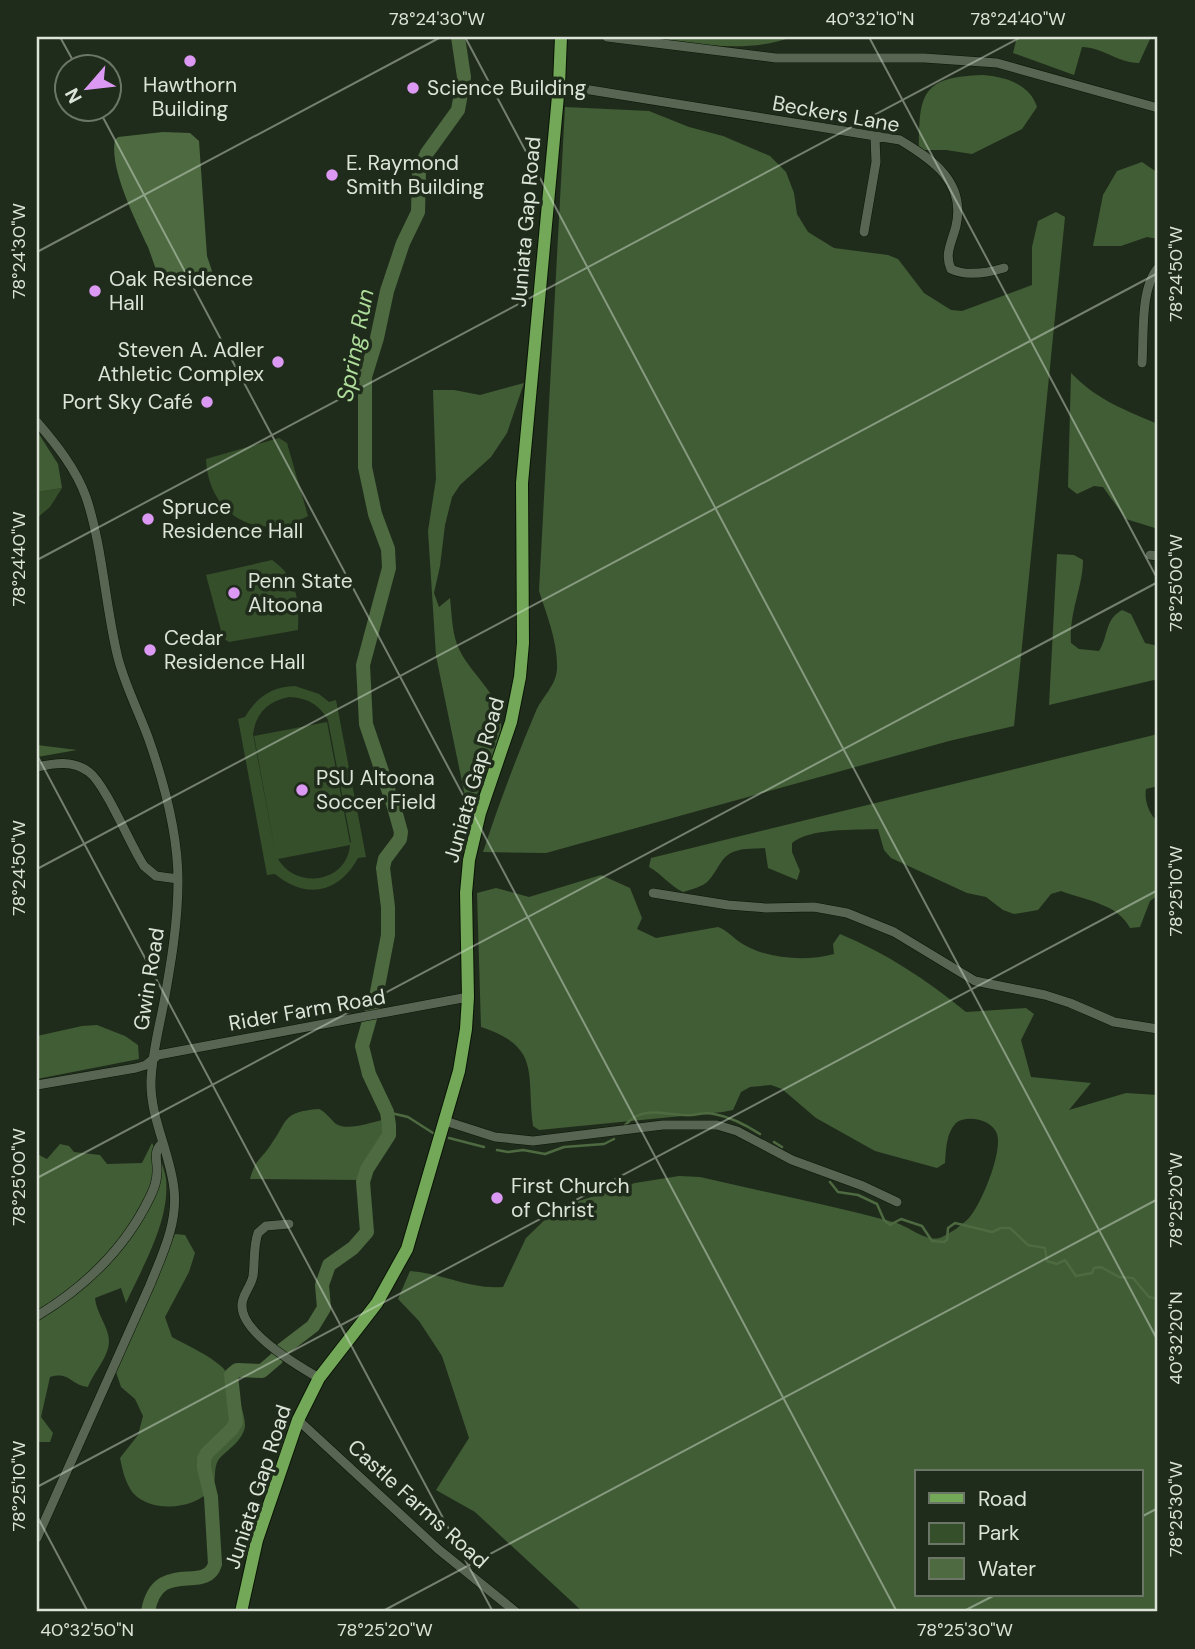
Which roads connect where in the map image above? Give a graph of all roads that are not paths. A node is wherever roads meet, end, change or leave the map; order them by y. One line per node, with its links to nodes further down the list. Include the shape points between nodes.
1 (561, 37): 3 (main road, Juniata Gap Road)
2 (607, 37): 4 (street, via 776,58 997,63)
3 (559, 85): 5 (street, Beckers Lane); 14 (main road, Juniata Gap Road, via 522,483 520,677 511,722 468,860)
4 (1158, 108)
5 (875, 137): 6 (street, via 876,162); 7 (street, Beckers Lane, via 911,146 939,166 948,180 957,209 947,260 951,269 960,273)
6 (864, 232)
7 (1004, 268)
8 (1158, 268): 9 (street, via 1146,291)
9 (1142, 363)
10 (37, 422): 12 (street, Gwin Road, via 67,460 92,516 114,641 159,774)
11 (37, 768): 12 (street, via 67,763 92,775 144,866 156,876)
12 (178, 879): 16 (street, Gwin Road, via 168,981)
13 (653, 892): 15 (street, via 728,905 814,907 847,913 894,932 975,981 1045,995 1097,1017)
14 (468, 997): 16 (street, Rider Farm Road); 18 (main road, Juniata Gap Road, via 463,1052)
15 (1158, 1030)
16 (153, 1059): 17 (street, Rider Farm Road, via 136,1068); 19 (street, Gwin Road, via 152,1096)
17 (37, 1085)
18 (445, 1121): 20 (street, via 495,1137 533,1141 663,1125 716,1125); 23 (main road, Juniata Gap Road, via 399,1266 377,1303)
19 (163, 1143): 22 (street, via 155,1154 155,1185 120,1246 90,1279); 25 (street, Gwin Road, via 174,1190 169,1237)
20 (897, 1202)
21 (289, 1224): 23 (street, via 266,1226 258,1233 251,1284 241,1305 248,1325)
22 (37, 1317)
23 (319, 1378): 24 (main road, Juniata Gap Road)
24 (298, 1420): 26 (main road, Juniata Gap Road, via 257,1540); 27 (street, Castle Farms Road, via 439,1549)
25 (37, 1538)
26 (240, 1612)
27 (516, 1612)

